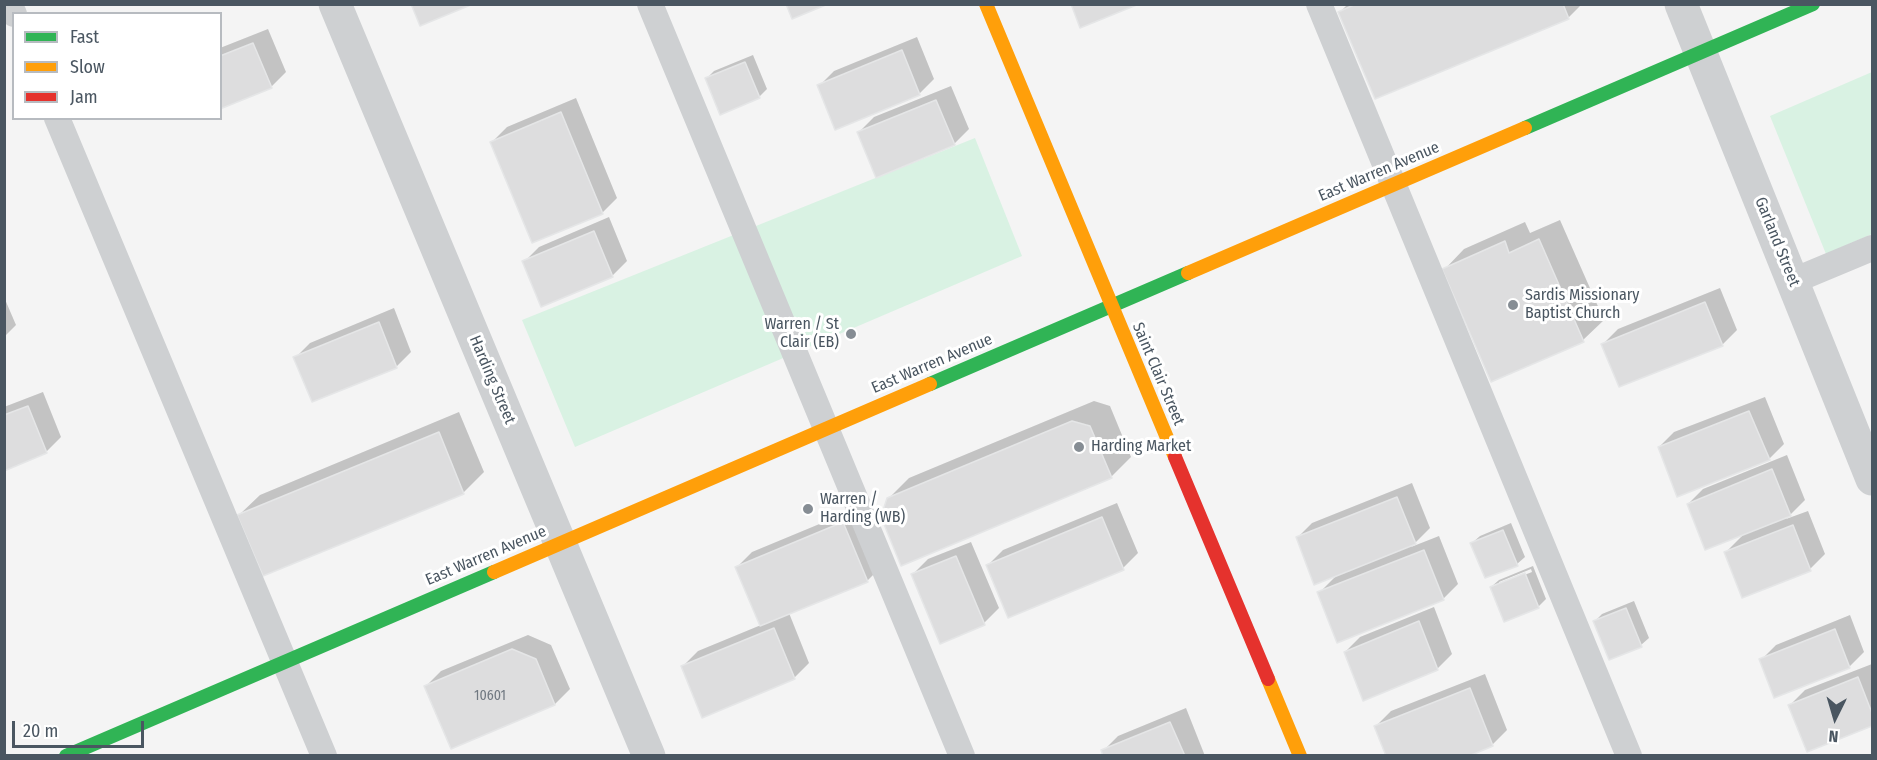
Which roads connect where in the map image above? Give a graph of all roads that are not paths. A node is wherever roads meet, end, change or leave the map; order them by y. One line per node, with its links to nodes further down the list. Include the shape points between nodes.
1 (334, 4): 15 (street, Harding Street)
2 (650, 4): 13 (lane)
3 (986, 4): 12 (main road, Saint Clair Street)
4 (1319, 4): 9 (lane)
5 (1681, 4): 7 (street, Garland Street)
6 (1813, 4): 7 (main road, East Warren Avenue)
7 (1700, 52): 9 (main road, East Warren Avenue); 11 (street, Garland Street)
8 (58, 120): 16 (lane)
9 (1392, 184): 12 (main road, East Warren Avenue); 22 (lane)
10 (1872, 248): 11 (lane)
11 (1792, 281): 14 (street, Garland Street)
12 (1112, 305): 13 (main road, East Warren Avenue); 21 (main road, Saint Clair Street)
13 (826, 428): 15 (main road, East Warren Avenue); 20 (lane)
14 (1872, 479)
15 (560, 542): 16 (main road, East Warren Avenue); 19 (street, Harding Street)
16 (285, 661): 17 (main road, East Warren Avenue); 18 (lane)
17 (66, 756)
18 (324, 756)
19 (649, 756)
20 (962, 756)
21 (1300, 756)
22 (1629, 756)

